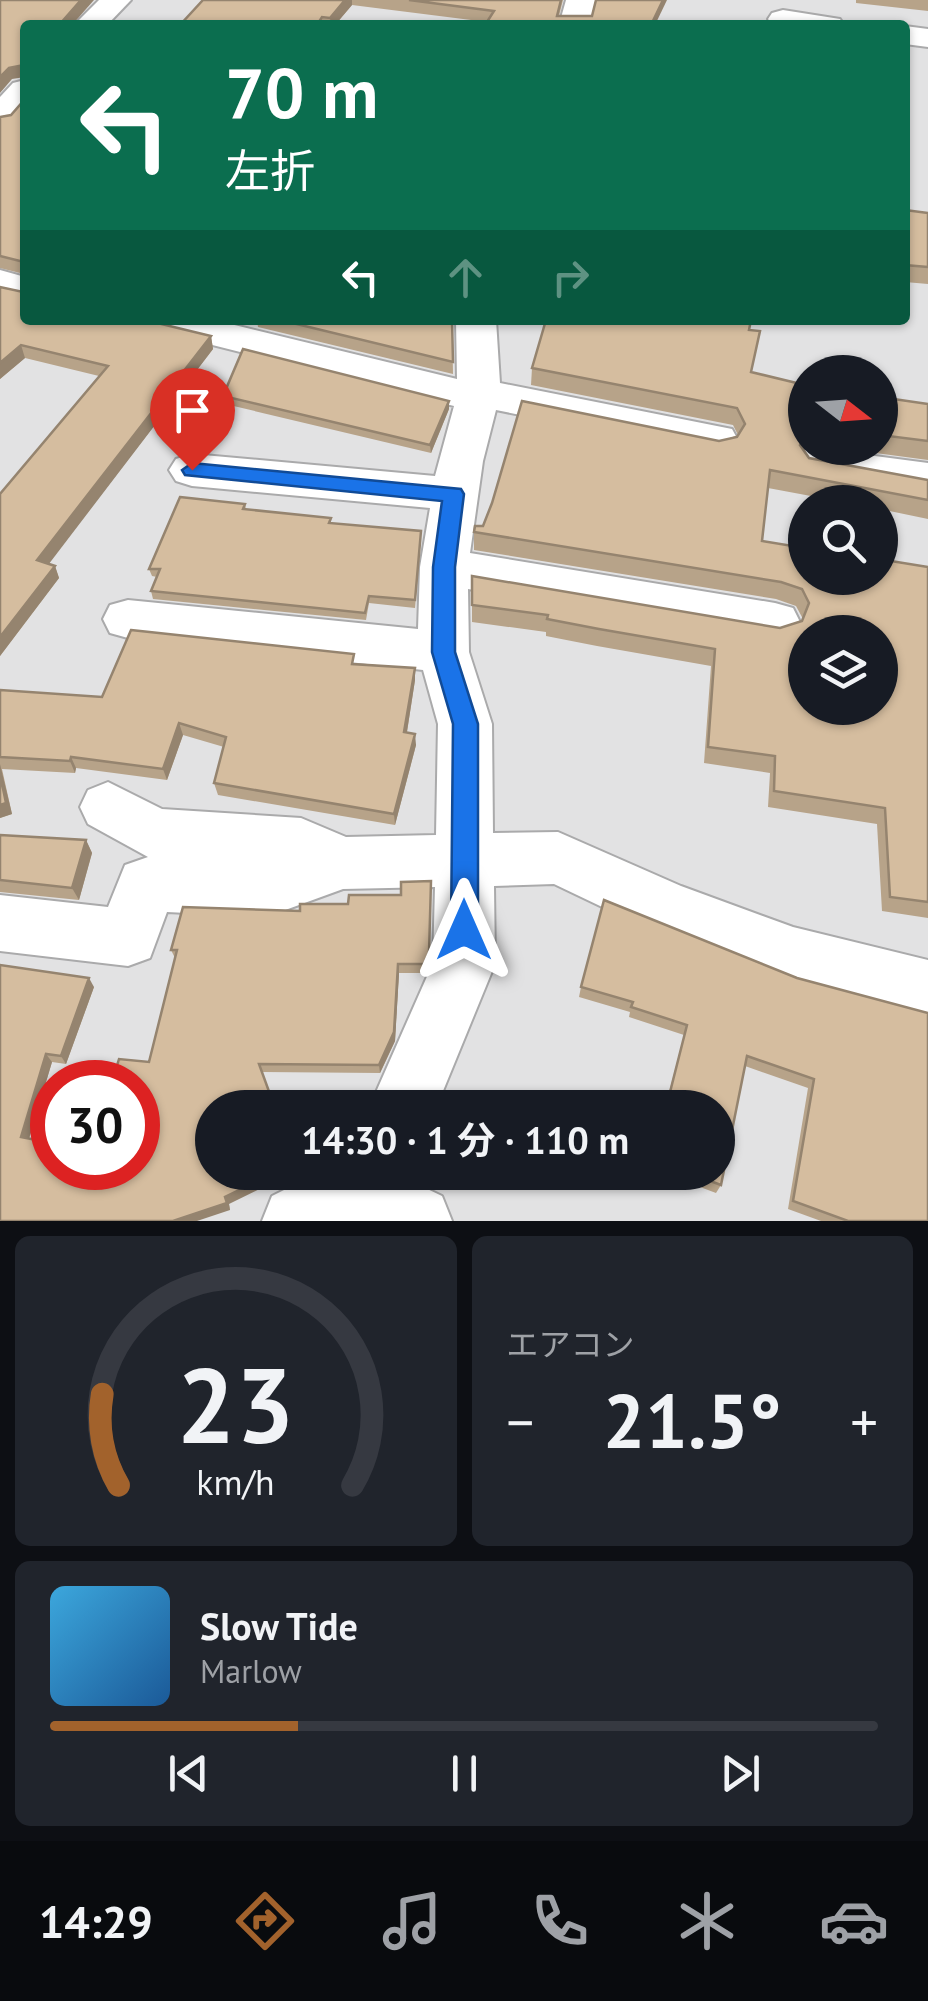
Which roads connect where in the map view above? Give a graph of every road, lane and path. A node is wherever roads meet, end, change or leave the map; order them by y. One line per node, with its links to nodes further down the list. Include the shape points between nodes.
1 (116, 0): 3 (street)
2 (782, 19): 4 (street)
3 (94, 20)
4 (790, 20)
5 (20, 95): 6 (street)
6 (0, 116)
7 (184, 325): 9 (street)
8 (476, 325): 9 (street)
9 (478, 396): 10 (street); 14 (street)
10 (716, 440)
11 (851, 465): 13 (street)
12 (192, 470): 14 (street)
13 (928, 478)
14 (453, 494): 15 (street)
15 (444, 567): 17 (street); 18 (street)
16 (128, 618): 18 (street)
17 (775, 622)
18 (443, 652): 21 (street, via 466,724)
19 (108, 806): 20 (street, via 153,834 301,844)
20 (343, 862): 21 (street); 22 (street, via 266,890 146,884 128,938)
21 (465, 862): 23 (street, via 558,858 662,907 792,956); 24 (street, via 464,964)
22 (0, 923)
23 (928, 990)
24 (410, 1090)
25 (349, 1190): 27 (street)
26 (373, 1190): 28 (street)
27 (298, 1221)
28 (417, 1221)

